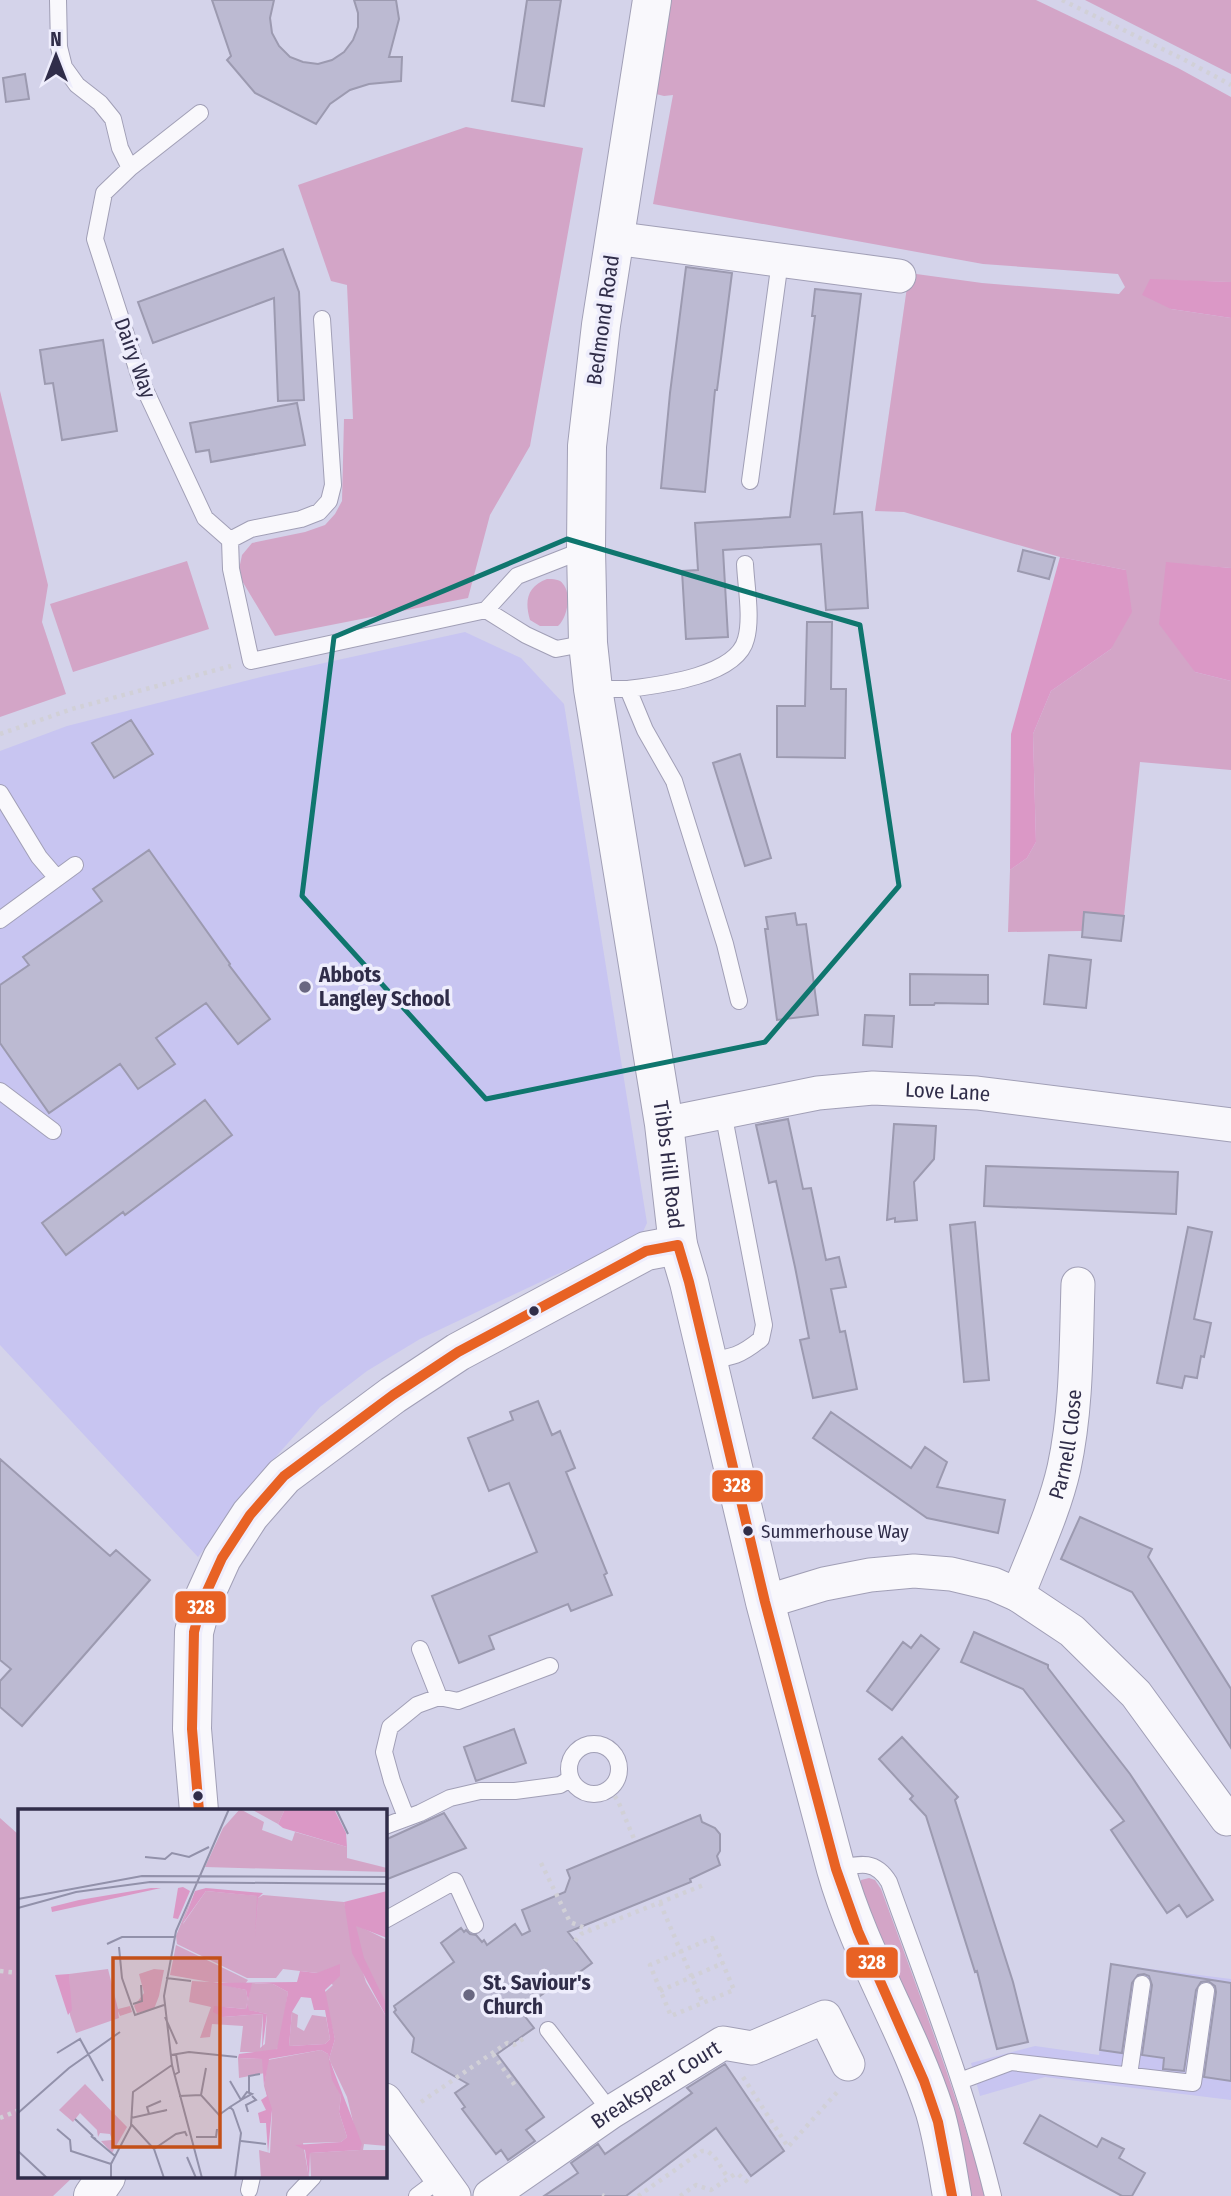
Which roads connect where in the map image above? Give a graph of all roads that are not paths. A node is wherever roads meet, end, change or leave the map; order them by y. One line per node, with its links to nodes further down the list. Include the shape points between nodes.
1 (58, 0): 4 (lane, via 64,67 113,119)
2 (652, 0): 5 (street, Bedmond Road)
3 (200, 113): 4 (lane, Dairy Way)
4 (130, 167): 10 (lane, Dairy Way, via 104,193 95,239 141,381 205,518)
5 (614, 238): 6 (street); 11 (street, Bedmond Road, via 587,446)
6 (780, 261): 7 (street); 9 (lane)
7 (899, 276)
8 (322, 318): 10 (lane, via 332,485 329,500 319,512 302,519 251,529)
9 (750, 481)
10 (230, 540): 13 (lane, via 231,569 251,661)
11 (586, 549): 13 (lane, via 517,576); 14 (street, Bedmond Road)
12 (745, 564): 15 (lane, via 748,629 736,657 703,675)
13 (486, 610): 14 (lane, via 556,649)
14 (588, 643): 15 (street, Tibbs Hill Road)
15 (611, 689): 20 (lane, via 645,730 674,781); 23 (street, Tibbs Hill Road)
16 (0, 793): 18 (lane)
17 (75, 865): 18 (lane)
18 (57, 878): 19 (lane)
19 (0, 919)
20 (739, 1001)
21 (0, 1091): 25 (lane)
22 (723, 1112): 23 (street, Love Lane); 24 (street, Love Lane, via 818,1093 873,1088 977,1093); 28 (lane, via 764,1325 761,1339 746,1351)
23 (664, 1124): 26 (street, Tibbs Hill Road)
24 (1231, 1125)
25 (53, 1131)
26 (678, 1245): 28 (street, Tibbs Hill Road); 35 (street, via 646,1251 458,1352 337,1434 284,1476 250,1515 222,1558 194,1632 192,1729)
27 (1078, 1284): 29 (street, Parnell Close, via 1074,1394 1065,1458 1049,1517)
28 (707, 1361): 30 (street, Tibbs Hill Road)
29 (1018, 1595): 30 (street, via 951,1574 914,1571 824,1584); 36 (street, via 1072,1631 1136,1694 1227,1819)
30 (765, 1602): 39 (street, Tibbs Hill Road)
31 (420, 1648): 33 (lane)
32 (550, 1666): 33 (lane, via 458,1701)
33 (439, 1697): 37 (lane, via 416,1705 390,1727 384,1752)
34 (570, 1779): 34 (lane, via 569,1763 577,1750 592,1743 611,1749 619,1762 620,1775 604,1792 590,1794); 37 (lane, via 560,1785 515,1791 480,1790)
35 (199, 1809)
36 (1231, 1816)
37 (407, 1817): 38 (lane)
38 (387, 1825)
39 (836, 1869): 47 (lane, via 858,1864 878,1868 889,1882); 56 (street, Tibbs Hill Road, via 854,1925 935,2114)
40 (387, 1919): 41 (lane, via 455,1881)
41 (475, 1925)
42 (1142, 1984): 46 (lane)
43 (1206, 1991): 46 (lane, via 1192,2082)
44 (548, 2030): 49 (lane)
45 (846, 2061): 49 (street, Breakspear Court, via 825,2017 752,2048 723,2042)
46 (1129, 2075): 47 (lane, via 1011,2062)
47 (961, 2081): 57 (lane)
48 (388, 2106): 52 (street)
49 (611, 2112): 55 (street, Breakspear Court)
50 (105, 2178): 53 (street)
51 (312, 2178): 54 (lane)
52 (437, 2190)
53 (93, 2196)
54 (296, 2196)
55 (490, 2196)
56 (952, 2196)
57 (993, 2196)

